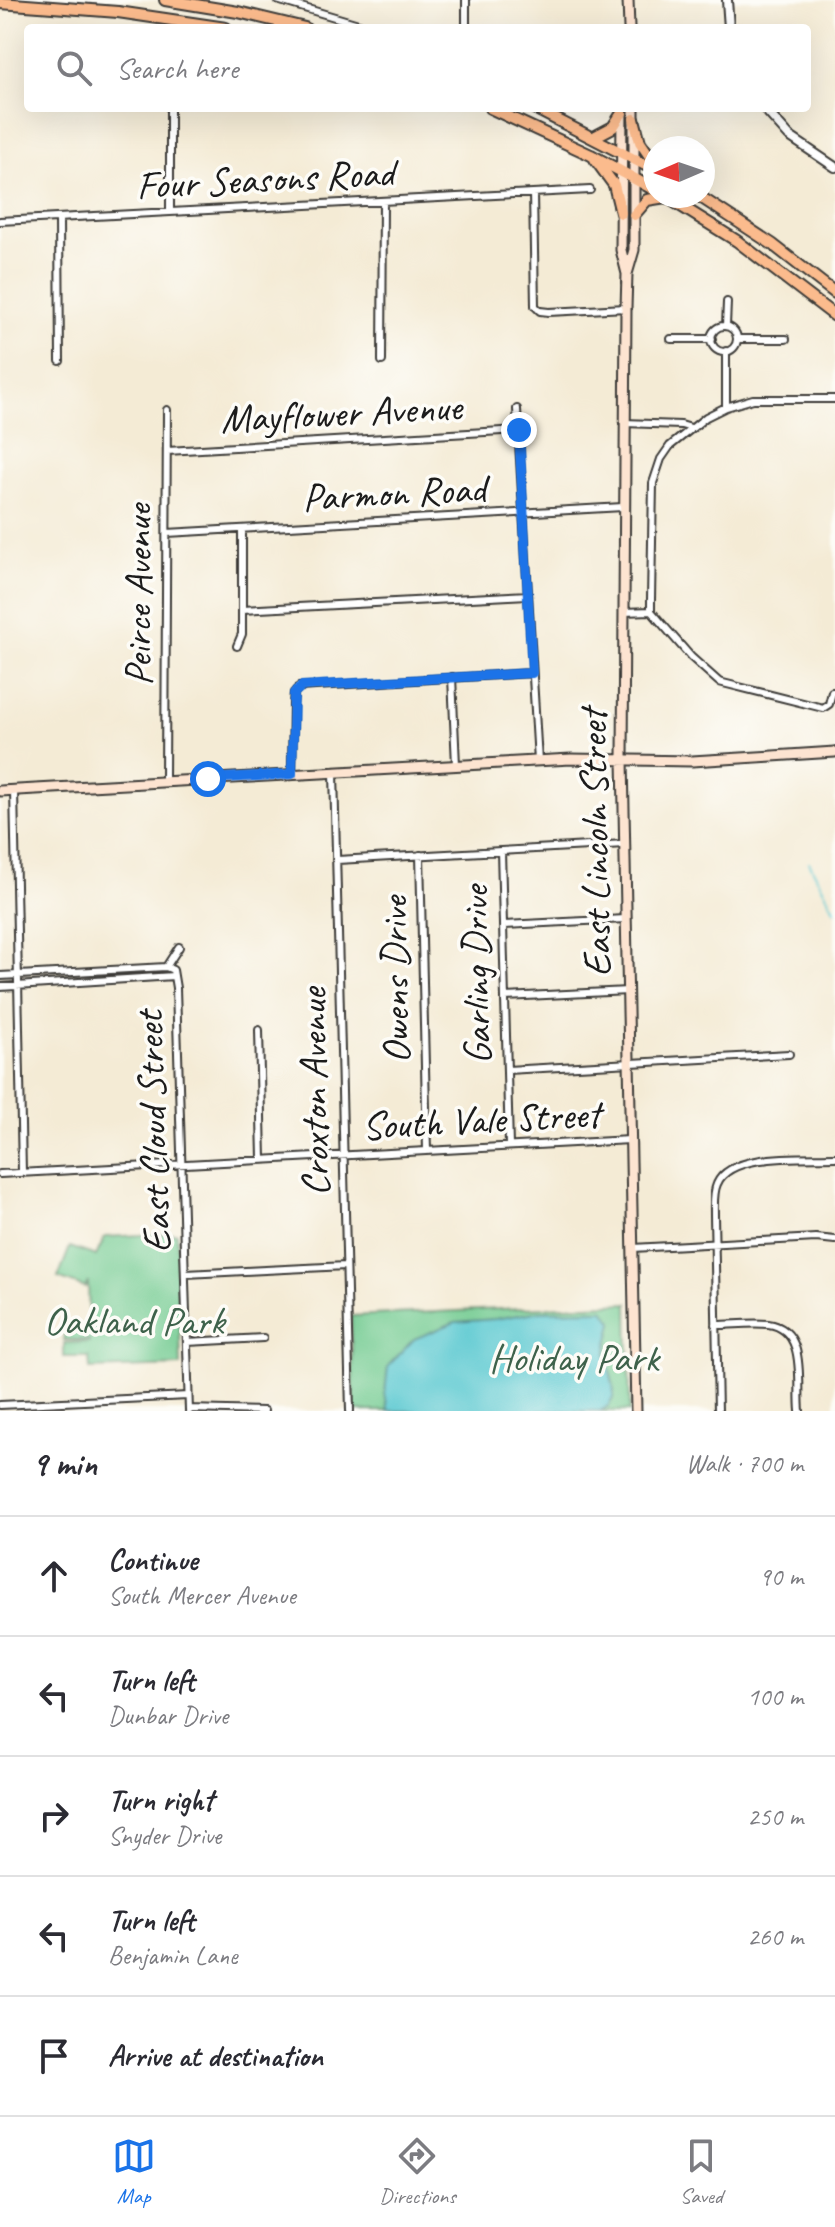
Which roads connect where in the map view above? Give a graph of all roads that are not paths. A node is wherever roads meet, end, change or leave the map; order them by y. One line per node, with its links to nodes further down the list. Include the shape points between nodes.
1 (165, 0): 8 (highway)
2 (277, 0): 9 (street)
3 (466, 0): 10 (street)
4 (628, 0): 11 (main road)
5 (727, 0): 12 (street)
6 (0, 3): 7 (highway)
7 (199, 24)
8 (288, 24)
9 (358, 24)
10 (466, 24)
11 (628, 24)
12 (729, 24)
13 (170, 112): 36 (street)
14 (499, 112): 23 (highway)
15 (542, 112): 20 (highway)
16 (621, 112): 20 (highway, via 613,127)
17 (622, 112): 22 (main road, East Lincoln Street)
18 (768, 112): 26 (street, via 789,136)
19 (634, 114): 21 (highway); 24 (main road, East Lincoln Street)
20 (594, 137): 22 (highway)
21 (643, 147)
22 (622, 152): 24 (highway); 27 (main road, East Lincoln Street)
23 (591, 155): 27 (highway); 37 (highway, via 610,177)
24 (634, 159): 25 (highway); 28 (main road, East Lincoln Street)
25 (643, 162)
26 (835, 167)
27 (622, 171): 28 (highway); 37 (main road, East Lincoln Street)
28 (633, 178): 29 (highway); 38 (main road, East Lincoln Street)
29 (643, 183)
30 (590, 190): 31 (street, Four Seasons Road)
31 (533, 193): 32 (street, Four Seasons Road); 44 (street, via 535,306 549,312)
32 (383, 201): 36 (street, Four Seasons Road); 53 (street)
33 (643, 205): 38 (highway)
34 (715, 207): 42 (highway)
35 (685, 208): 45 (highway)
36 (170, 212): 39 (street, Four Seasons Road)
37 (621, 213): 41 (main road, East Lincoln Street)
38 (634, 215): 41 (main road, East Lincoln Street, via 634,250)
39 (59, 218): 40 (street, Four Seasons Road); 52 (street)
40 (0, 221)
41 (627, 274): 44 (main road, East Lincoln Street)
42 (835, 293)
43 (727, 302): 46 (street)
44 (626, 308): 58 (main road, East Lincoln Street)
45 (835, 316)
46 (726, 326): 48 (street); 49 (street)
47 (671, 339): 48 (street)
48 (712, 339): 51 (street, via 715,347)
49 (737, 339): 50 (street); 51 (street)
50 (786, 339)
51 (726, 351): 55 (street)
52 (60, 361)
53 (382, 361)
54 (835, 399): 55 (street, via 753,399)
55 (726, 407): 59 (street)
56 (517, 409): 60 (street)
57 (167, 410): 61 (street, Peirce Avenue)
58 (624, 423): 59 (street); 62 (main road, East Lincoln Street)
59 (691, 428): 68 (street, via 661,459 653,483)
60 (519, 430): 61 (street, Mayflower Avenue); 63 (street)
61 (167, 451): 65 (street, Peirce Avenue)
62 (623, 507): 63 (street, Parmon Road); 69 (main road, East Lincoln Street)
63 (523, 514): 64 (street, Parmon Road); 66 (street)
64 (242, 529): 65 (street, Parmon Road); 67 (street)
65 (167, 533): 80 (street, Peirce Avenue)
66 (528, 595): 67 (street); 71 (street)
67 (242, 610): 70 (street)
68 (651, 611): 69 (street); 73 (street, via 719,682 823,708)
69 (623, 612): 75 (main road, East Lincoln Street)
70 (237, 646)
71 (532, 673): 72 (street); 76 (street)
72 (452, 677): 77 (street); 79 (street, via 306,685 296,690)
73 (835, 692)
74 (835, 752): 75 (main road, via 692,761)
75 (623, 759): 76 (main road); 83 (main road, East Lincoln Street)
76 (538, 761): 77 (main road)
77 (456, 765): 78 (main road)
78 (334, 772): 79 (main road); 86 (street, Croxton Avenue)
79 (292, 774): 80 (main road)
80 (165, 781): 81 (main road)
81 (14, 790): 82 (main road); 91 (street)
82 (0, 791)
83 (625, 844): 84 (street); 87 (main road, East Lincoln Street)
84 (501, 851): 85 (street); 88 (street, Garling Drive)
85 (420, 855): 86 (street); 104 (street, Owens Drive)
86 (337, 860): 105 (street, Croxton Avenue)
87 (626, 919): 88 (street); 96 (main road, East Lincoln Street)
88 (504, 925): 97 (street, Garling Drive)
89 (179, 947): 90 (street)
90 (166, 967): 91 (street); 93 (street, East Cloud Street)
91 (18, 974): 92 (street); 94 (street)
92 (0, 976)
93 (174, 976): 94 (street); 108 (street, East Cloud Street)
94 (18, 986): 95 (street); 109 (street)
95 (0, 987)
96 (628, 991): 97 (street); 100 (main road, East Lincoln Street)
97 (505, 997): 101 (street, Garling Drive)
98 (259, 1030): 107 (street)
99 (789, 1054): 100 (street)
100 (629, 1065): 101 (street); 102 (main road, East Lincoln Street)
101 (507, 1070): 103 (street, Garling Drive)
102 (630, 1140): 103 (street, South Vale Street); 113 (main road, East Lincoln Street)
103 (509, 1146): 104 (street, South Vale Street)
104 (427, 1151): 105 (street, South Vale Street)
105 (343, 1155): 107 (street, South Vale Street); 114 (street, Croxton Avenue)
106 (835, 1157): 112 (street, via 749,1161 728,1169 716,1185)
107 (262, 1159): 108 (street, South Vale Street)
108 (180, 1163): 109 (street, South Vale Street); 115 (street, East Cloud Street)
109 (22, 1172): 110 (street, South Vale Street)
110 (0, 1174)
111 (835, 1240): 112 (street)
112 (714, 1244): 113 (street); 116 (street)
113 (633, 1248): 126 (main road, East Lincoln Street)
114 (346, 1266): 115 (street); 125 (street, Croxton Avenue)
115 (186, 1274): 118 (street, East Cloud Street)
116 (716, 1325): 127 (street); 128 (street, via 765,1323 789,1335 797,1350)
117 (263, 1338): 118 (street)
118 (187, 1342): 119 (street, East Cloud Street)
119 (188, 1396): 120 (street); 122 (street, East Cloud Street)
120 (105, 1401): 121 (street); 123 (street)
121 (0, 1405)
122 (189, 1410): 124 (street)
123 (105, 1411)
124 (264, 1411)
125 (350, 1411)
126 (636, 1411)
127 (718, 1411)
128 (800, 1411)

